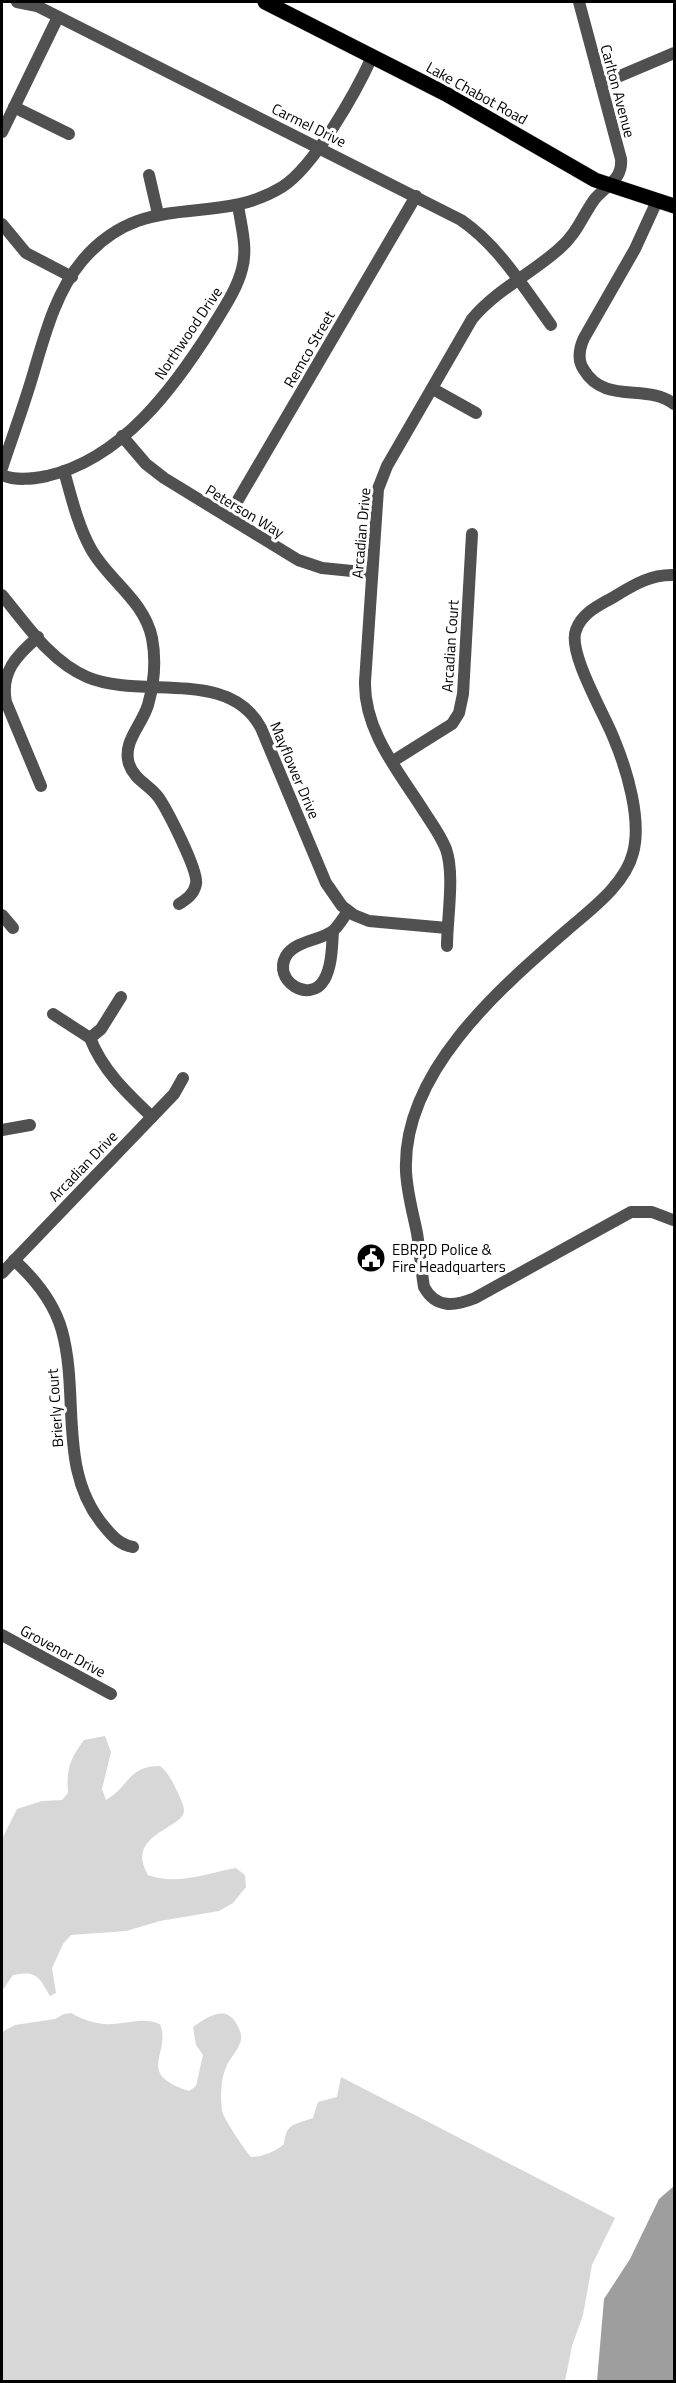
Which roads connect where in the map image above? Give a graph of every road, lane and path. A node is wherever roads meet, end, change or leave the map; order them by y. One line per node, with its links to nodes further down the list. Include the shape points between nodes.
1 (17, 2): 4 (street, Carmel Drive, via 37,6)
2 (265, 2): 6 (main road, Lake Chabot Road)
3 (579, 2): 7 (street, Carlton Avenue)
4 (58, 17): 8 (street); 11 (street, Carmel Drive)
5 (675, 53): 7 (street)
6 (372, 57): 11 (street); 13 (main road, Lake Chabot Road, via 446,94)
7 (601, 84): 13 (street, Carlton Avenue, via 621,159 620,172)
8 (14, 107): 9 (street); 10 (street)
9 (2, 132)
10 (69, 134)
11 (320, 147): 14 (street, Carmel Drive); 16 (street, via 290,182)
12 (149, 175): 18 (street)
13 (610, 187): 15 (main road, Lake Chabot Road); 21 (street, Arcadian Drive, via 593,202 567,242)
14 (416, 196): 21 (street, Carmel Drive, via 469,225); 30 (street, Remco Street)
15 (657, 201): 17 (main road, Lake Chabot Road); 24 (street, via 579,354 586,374 605,389 662,396)
16 (238, 205): 18 (street); 26 (street, Northwood Drive, via 244,258 231,296 182,373)
17 (675, 206)
18 (158, 214): 20 (street, via 133,222 105,239 81,262)
19 (2, 224): 20 (street, via 26,253)
20 (72, 278): 27 (street, via 49,323)
21 (518, 280): 22 (street, Carmel Drive); 23 (street, Arcadian Drive, via 472,319)
22 (551, 325)
23 (433, 389): 25 (street); 32 (street, Arcadian Drive, via 380,483)
24 (675, 404)
25 (476, 413)
26 (122, 436): 28 (street, Northwood Drive, via 89,460); 30 (street, Peterson Way, via 155,472)
27 (2, 468)
28 (64, 471): 29 (street, Northwood Drive, via 26,479); 36 (street, via 90,548 147,622 153,647)
29 (2, 475)
30 (228, 517): 32 (street, Peterson Way, via 313,566)
31 (472, 534): 37 (street, Arcadian Court, via 459,713 446,729)
32 (372, 573): 37 (street, Arcadian Drive, via 364,697 371,724)
33 (675, 575): 53 (street, via 650,578 590,611 574,636 577,657 615,739 630,792 636,829 628,867 605,895 521,970 456,1041 420,1099 409,1133 406,1170 424,1287 443,1304 475,1298 624,1215 644,1211)
34 (2, 595): 35 (street, Mayflower Drive)
35 (38, 637): 36 (street, Mayflower Drive, via 64,664 88,678); 38 (street, via 10,664 3,688)
36 (151, 687): 39 (street, via 146,712 130,740 128,760 136,778 158,798 195,870 193,892); 40 (street, Mayflower Drive, via 224,695 254,717 326,883)
37 (393, 761): 43 (street, Arcadian Drive, via 446,851)
38 (41, 786)
39 (179, 904)
40 (348, 911): 43 (street, Mayflower Drive, via 381,923); 44 (street)
41 (2, 915): 42 (street)
42 (13, 928)
43 (447, 928): 45 (street, Arcadian Drive)
44 (333, 931): 44 (street, via 328,972 322,984 308,990 293,986 284,976 286,956 298,946)
45 (447, 945)
46 (121, 997): 48 (street, via 101,1029)
47 (53, 1014): 48 (street)
48 (90, 1038): 50 (street, via 112,1077)
49 (183, 1078): 50 (street, Arcadian Drive)
50 (152, 1117): 54 (street, Arcadian Drive)
51 (30, 1125): 52 (street)
52 (2, 1130)
53 (673, 1220)
54 (14, 1260): 55 (street, Arcadian Drive); 56 (street, Brierly Court, via 42,1289 61,1328 74,1462 83,1494 110,1534 123,1545)
55 (2, 1273)
56 (133, 1547)
57 (2, 1635): 58 (street, Grovenor Drive)
58 (111, 1694)

